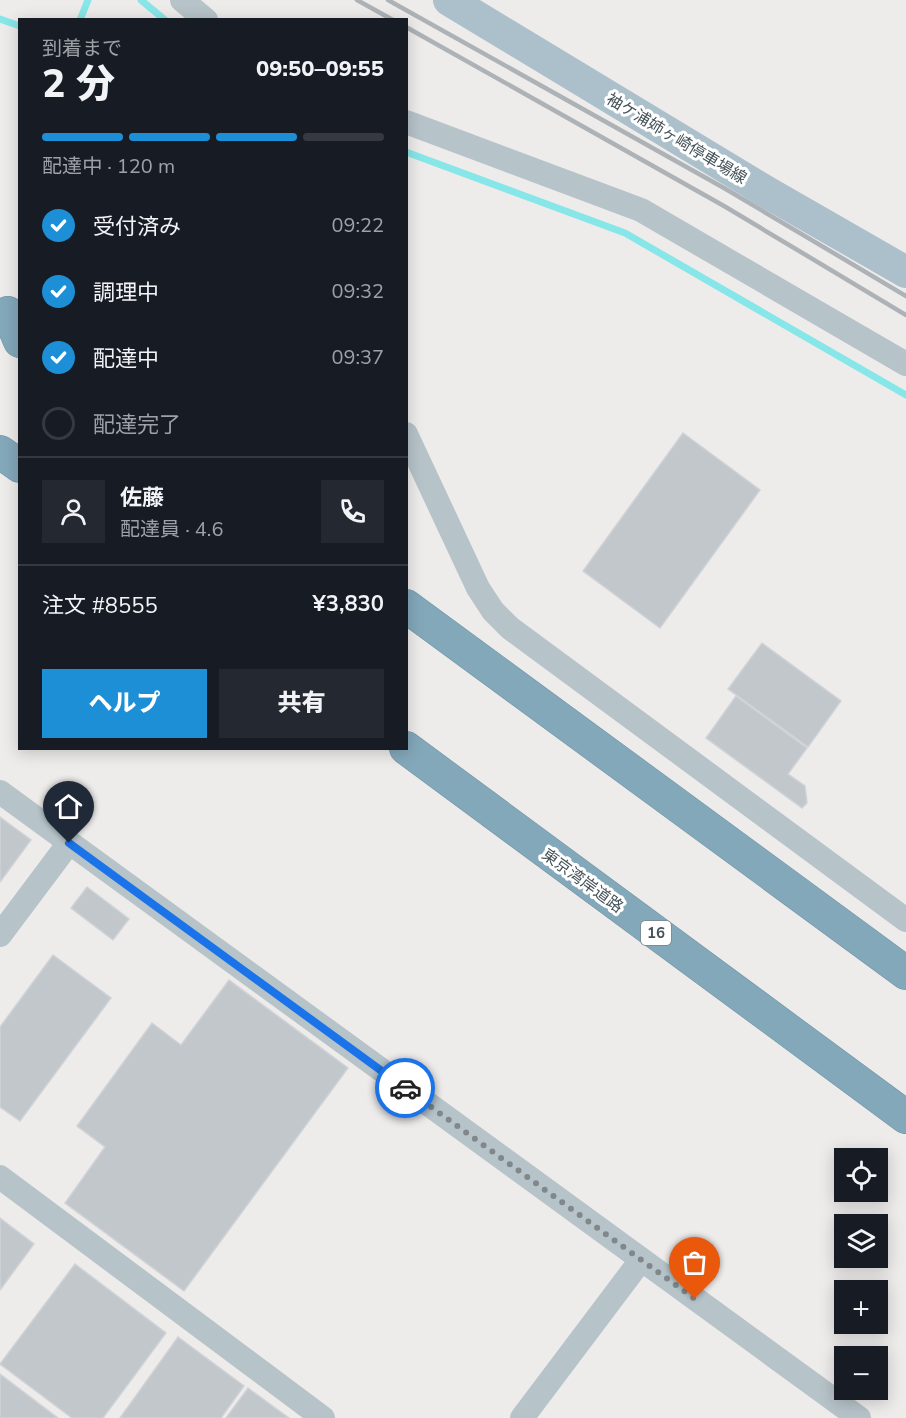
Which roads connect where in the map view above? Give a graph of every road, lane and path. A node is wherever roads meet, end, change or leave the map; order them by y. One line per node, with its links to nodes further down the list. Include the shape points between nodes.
1 (182, 0): 3 (street)
2 (449, 0): 5 (main road, 袖ケ浦姉ヶ崎停車場線)
3 (204, 18)
4 (408, 123): 6 (street, via 641,210)
5 (906, 272)
6 (906, 363)
7 (408, 438): 14 (street, via 477,588 501,620)
8 (0, 452): 9 (highway)
9 (18, 465)
10 (408, 607): 16 (highway)
11 (408, 749): 17 (highway, 東京湾岸道路 / 16)
12 (0, 792): 13 (street)
13 (69, 843): 15 (street); 19 (street)
14 (906, 920)
15 (0, 935)
16 (906, 973)
17 (906, 1117)
18 (0, 1177): 20 (street)
19 (641, 1260): 21 (street); 22 (street)
20 (323, 1418)
21 (522, 1418)
22 (859, 1418)

